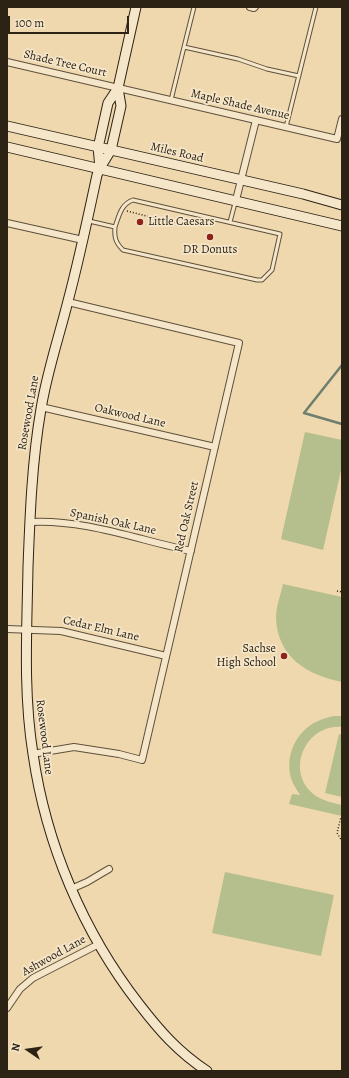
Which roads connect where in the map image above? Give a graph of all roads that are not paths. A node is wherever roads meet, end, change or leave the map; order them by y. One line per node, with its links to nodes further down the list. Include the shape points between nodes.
1 (136, 7): 9 (street, Rosewood Lane)
2 (194, 7): 6 (lane)
3 (250, 7): 4 (street)
4 (255, 7)
5 (316, 7): 8 (lane)
6 (184, 47): 8 (lane); 10 (lane)
7 (7, 62): 9 (street, Shade Tree Court)
8 (299, 76): 14 (lane)
9 (118, 88): 10 (street, Maple Shade Avenue); 16 (street, Rosewood Lane, via 108,103); 17 (street, Rosewood Lane, via 121,106)
10 (171, 100): 12 (street, Maple Shade Avenue)
11 (342, 119): 14 (street, Maple Shade Avenue, via 337,138)
12 (256, 120): 14 (street, Maple Shade Avenue); 19 (street)
13 (7, 126): 16 (street, Miles Road)
14 (286, 127)
15 (7, 147): 18 (street)
16 (98, 147): 17 (street, Miles Road); 18 (street, Rosewood Lane)
17 (111, 150): 18 (street, Rosewood Lane); 19 (street, Miles Road)
18 (100, 168): 20 (street); 22 (street, Rosewood Lane)
19 (242, 180): 20 (street); 21 (street, Miles Road)
20 (236, 200): 23 (lane); 25 (street)
21 (342, 205)
22 (87, 221): 26 (lane); 27 (street, Rosewood Lane)
23 (230, 222): 26 (lane, via 133,200 121,210); 26 (lane, via 280,234 272,270 262,280 123,250 116,243)
24 (7, 223): 27 (street)
25 (342, 226)
26 (115, 227)
27 (83, 240): 28 (street, Rosewood Lane)
28 (68, 302): 29 (street, Rosewood Lane); 30 (street, Red Oak Street, via 239,343)
29 (41, 407): 30 (street, Oakwood Lane); 31 (street, Rosewood Lane, via 33,464)
30 (215, 447): 32 (street, Red Oak Street)
31 (30, 522): 32 (street, Spanish Oak Lane, via 83,525); 34 (street, Rosewood Lane)
32 (191, 551): 35 (street, Red Oak Street)
33 (7, 629): 34 (street, Cedar Elm Lane)
34 (26, 629): 35 (street, Cedar Elm Lane, via 62,630); 36 (street, Rosewood Lane, via 25,678)
35 (166, 656): 36 (street, Red Oak Street, via 142,760 74,746)
36 (32, 754): 38 (street, Rosewood Lane, via 40,795)
37 (109, 869): 38 (street)
38 (71, 889): 39 (street, Rosewood Lane)
39 (99, 944): 40 (street, Ashwood Lane, via 33,978); 42 (street, Rosewood Lane, via 122,981 160,1031 185,1056)
40 (9, 1000): 41 (street, Ashwood Lane)
41 (7, 1008)
42 (206, 1071)

